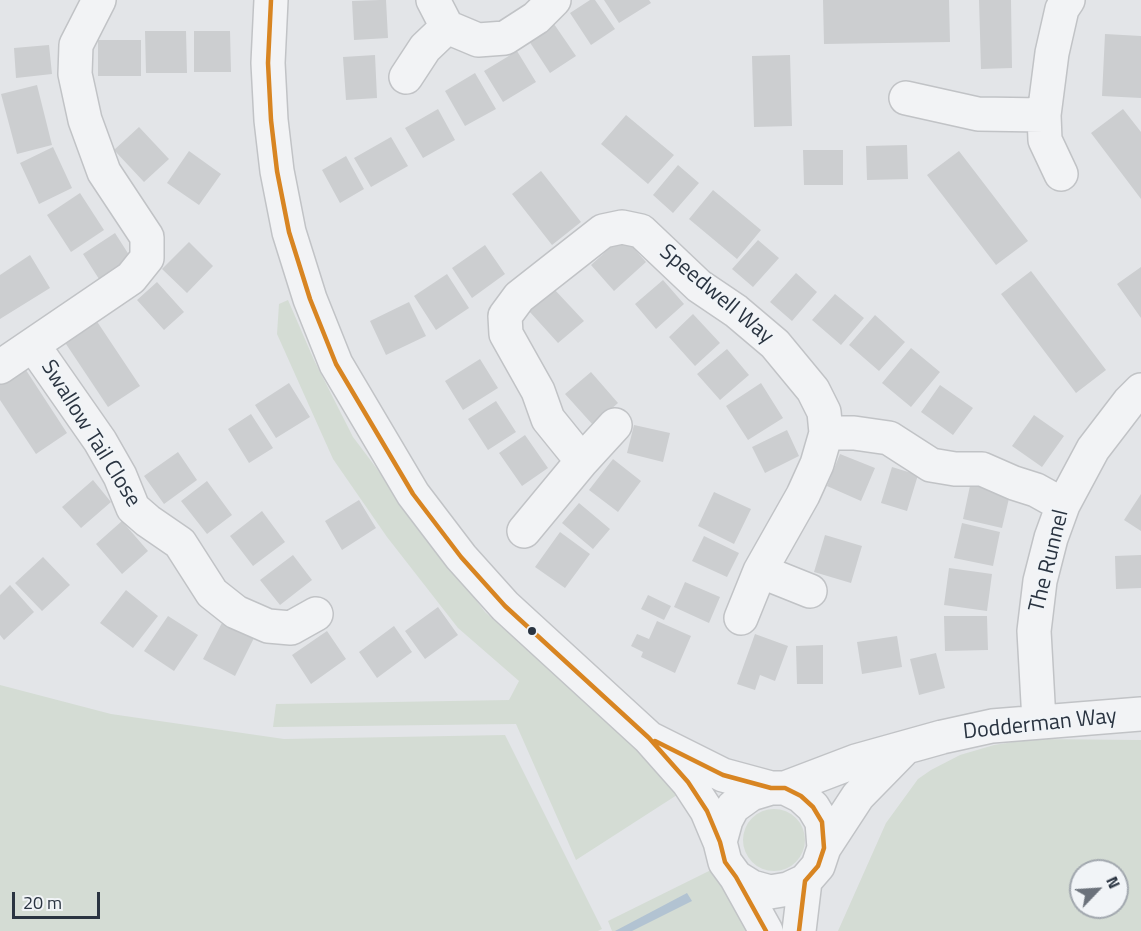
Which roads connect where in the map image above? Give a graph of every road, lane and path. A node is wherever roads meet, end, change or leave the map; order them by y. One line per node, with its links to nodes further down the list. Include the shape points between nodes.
1 (99, 0): 10 (street, via 76,45 75,74 85,120 104,172 147,237 147,258 131,278)
2 (271, 0): 24 (street, via 268,63 277,171 289,232 336,364 413,494 461,557 505,606)
3 (554, 0): 5 (street, via 536,18 505,38 478,40)
4 (1068, 0): 8 (street, via 1062,9 1052,53)
5 (440, 14): 6 (street)
6 (406, 77)
7 (912, 99): 8 (street, via 978,114)
8 (1044, 115): 9 (street, via 1045,140)
9 (1061, 174)
10 (33, 345): 11 (street); 20 (street, Swallow Tail Close, via 100,441 133,507 180,543 212,593 236,612 268,626 291,628)
11 (0, 367)
12 (1141, 390): 16 (street, The Runnel, via 1093,448)
13 (615, 425): 15 (street)
14 (826, 433): 15 (street, Speedwell Way, via 824,412 813,390 775,344 699,286 641,231 622,227 603,231 519,297 505,316 506,334 538,391 548,419); 16 (street, via 889,438 931,465 982,469); 18 (street, via 803,495)
15 (582, 462): 17 (street)
16 (1063, 505): 23 (street, The Runnel, via 1040,580 1034,631)
17 (524, 531)
18 (760, 571): 19 (street); 21 (street)
19 (810, 591)
20 (316, 614)
21 (741, 618)
22 (1141, 714): 23 (street, Dodderman Way)
23 (1039, 721): 25 (street, Dodderman Way, via 992,726)
24 (649, 738): 26 (street, via 723,775); 27 (street, via 688,782 707,811)
25 (904, 749): 26 (street, Dodderman Way); 28 (street, Dodderman Way, via 858,796)
26 (778, 788): 27 (street, via 751,794 734,807); 28 (street, via 801,796 813,807 822,822)
27 (720, 842): 29 (street, via 725,862)
28 (824, 848): 30 (street, via 818,866)
29 (736, 877): 30 (street, via 770,892); 31 (street)
30 (805, 881): 32 (street)
31 (766, 931)
32 (798, 931)

